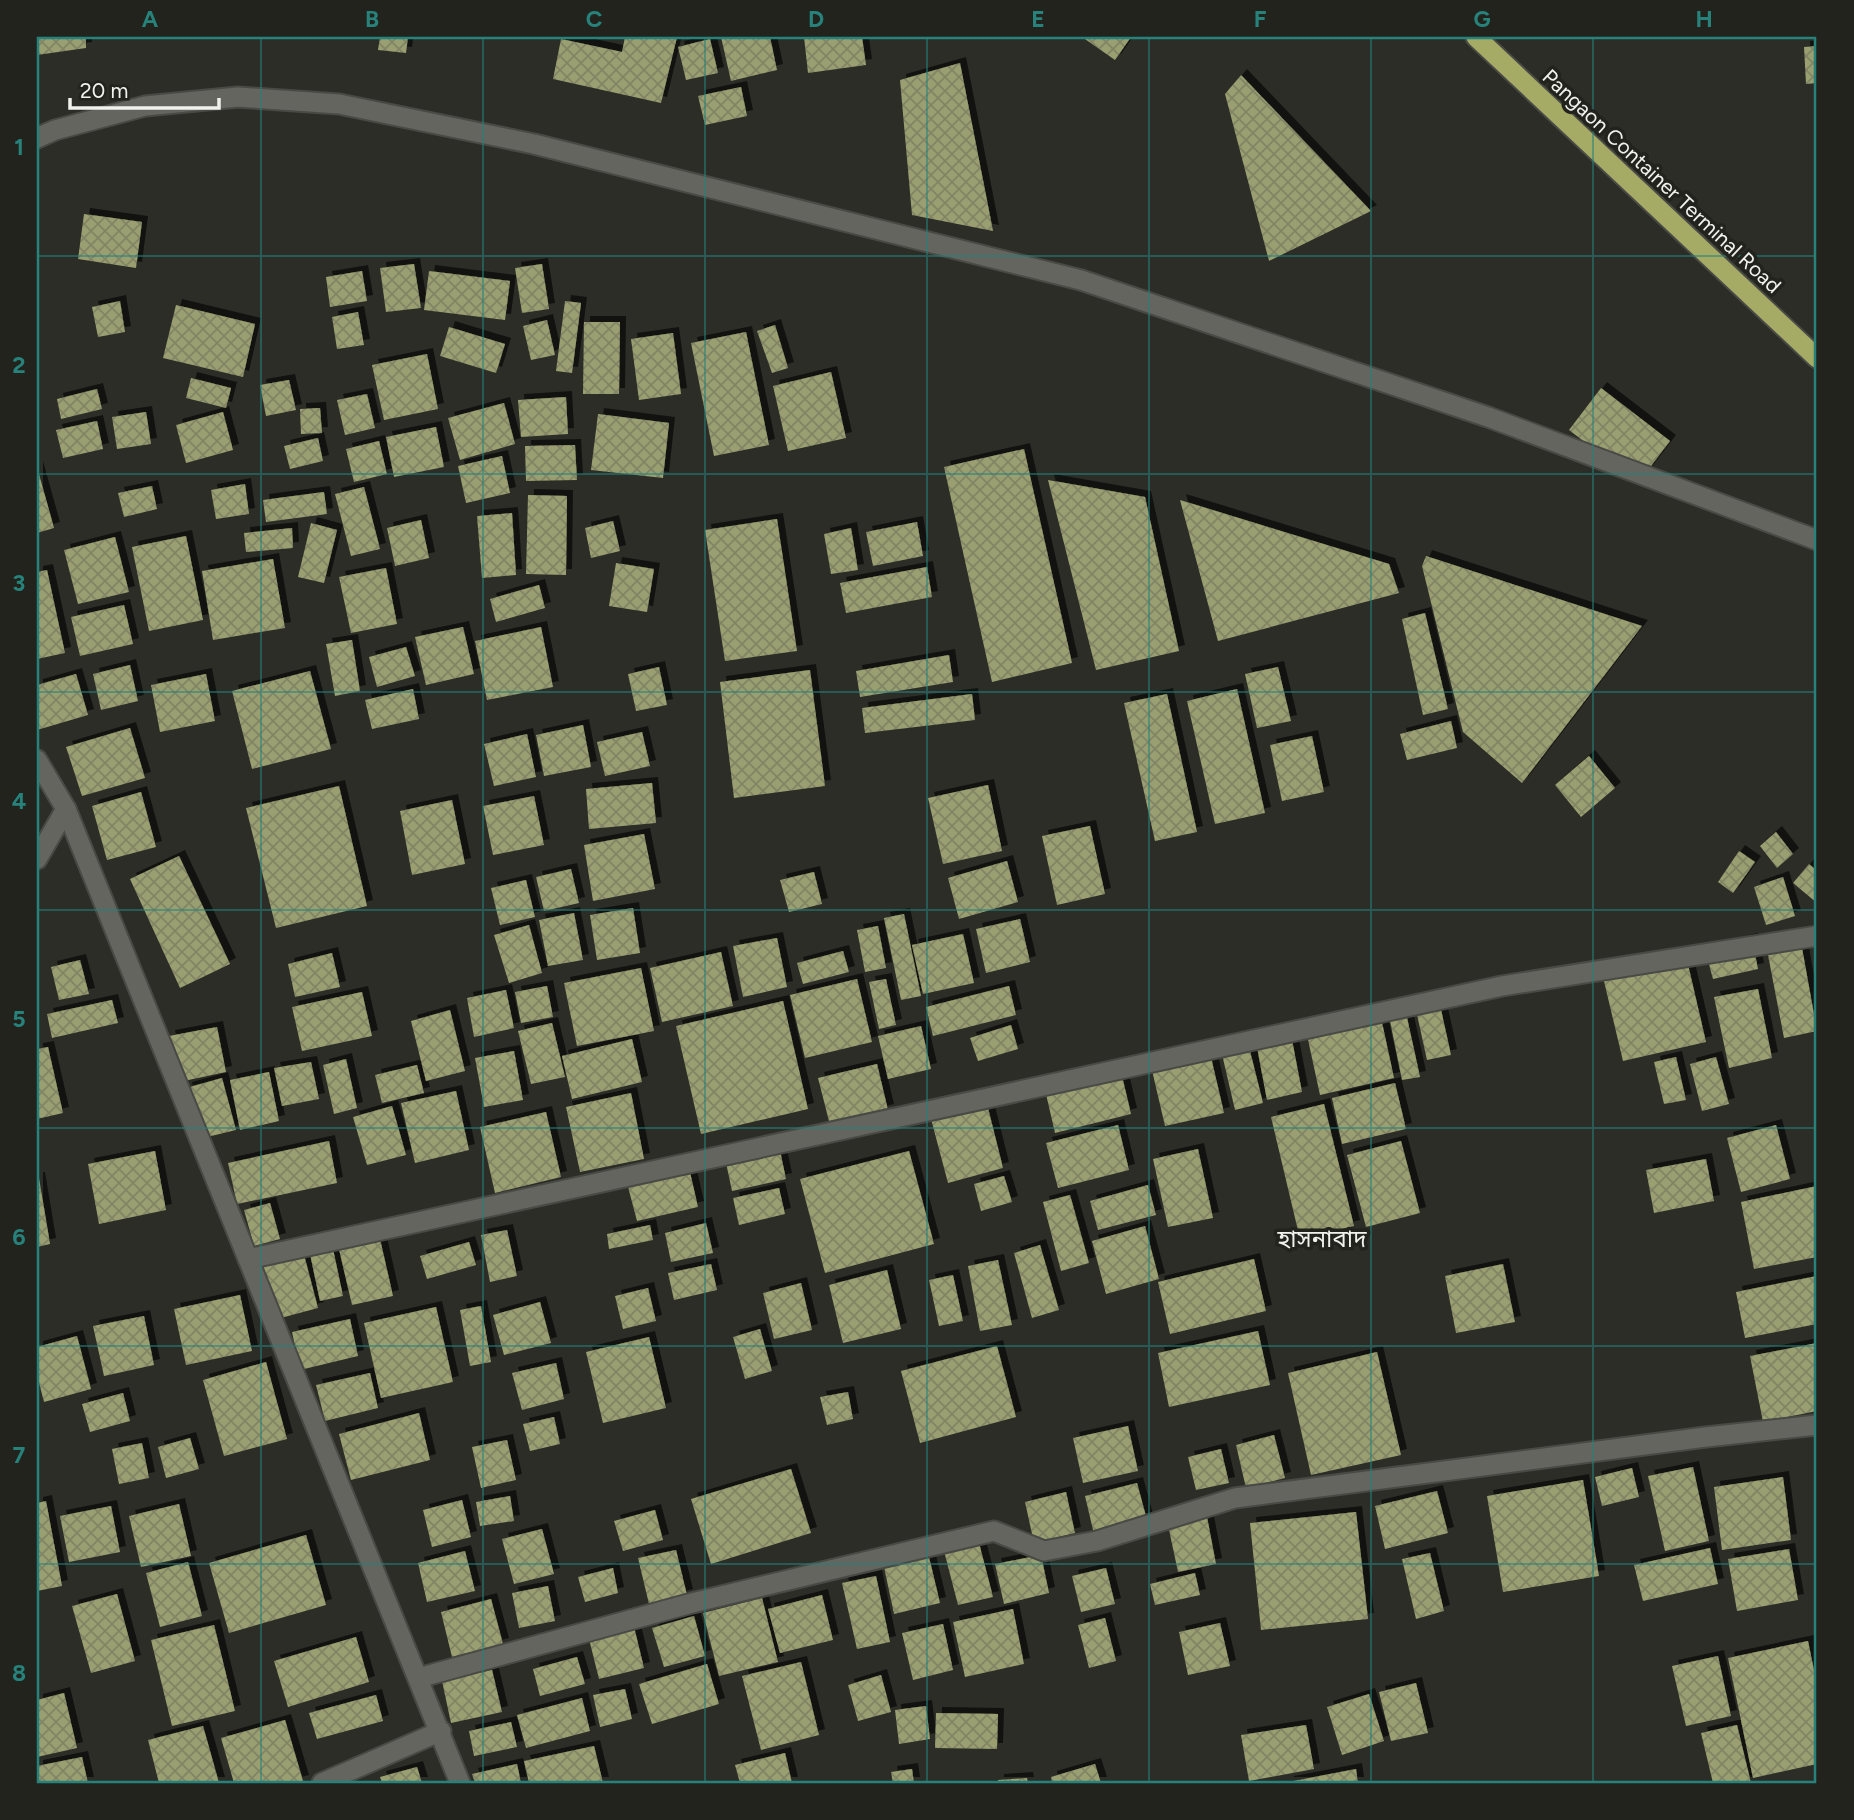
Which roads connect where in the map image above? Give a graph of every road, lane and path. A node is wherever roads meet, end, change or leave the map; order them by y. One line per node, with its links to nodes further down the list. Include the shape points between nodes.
1 (1476, 37): 3 (highway, Pangaon Container Terminal Road)
2 (37, 138): 4 (street, via 145,106 238,97 339,104 534,144 1081,281 1488,417)
3 (1817, 358)
4 (1817, 540)
5 (37, 760): 6 (street)
6 (66, 808): 7 (street); 9 (street)
7 (37, 859)
8 (1817, 936): 9 (street, via 1489,989)
9 (248, 1259): 11 (street)
10 (1817, 1424): 11 (street, via 1236,1498 1097,1541 1044,1551 994,1531 692,1603)
11 (418, 1678): 12 (street)
12 (441, 1731): 13 (street); 14 (street)
13 (322, 1783)
14 (460, 1783)

